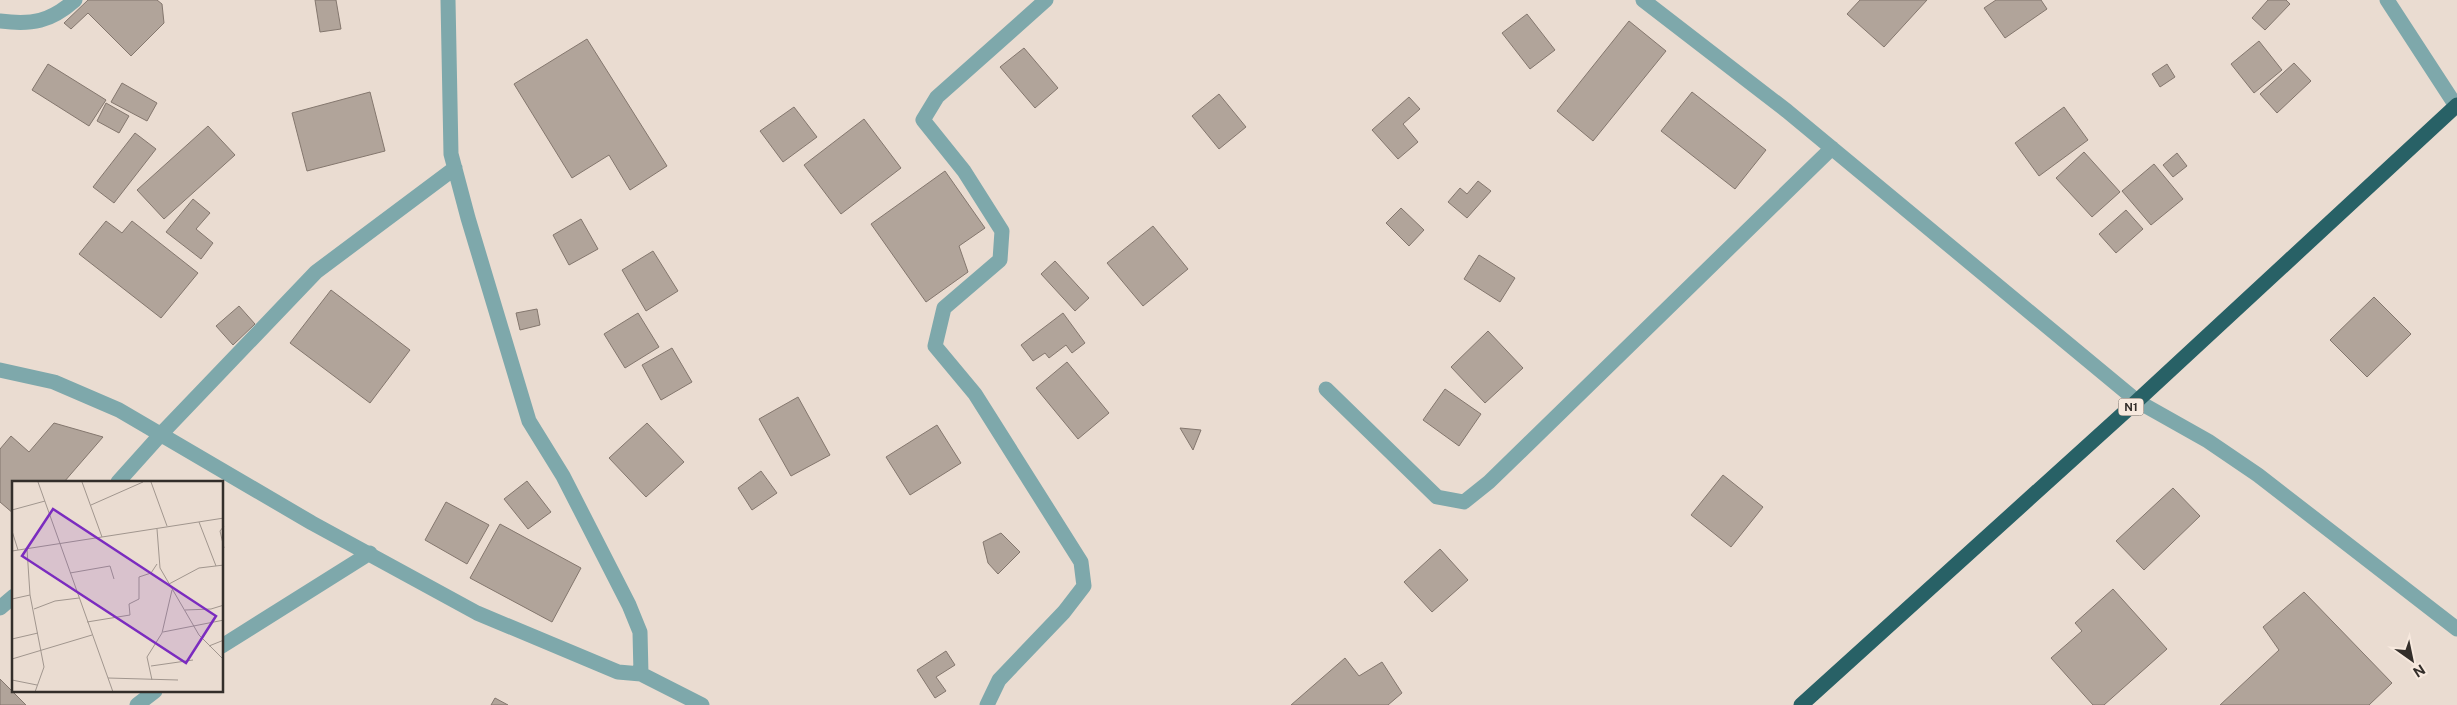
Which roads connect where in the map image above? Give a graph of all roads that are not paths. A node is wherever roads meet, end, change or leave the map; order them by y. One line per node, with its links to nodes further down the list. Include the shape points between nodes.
1 (75, 0): 6 (street, via 48,18 27,24)
2 (448, 0): 9 (street, via 451,154)
3 (1046, 0): 24 (street, via 937,97 923,120 964,171 1002,231 1000,260 944,308 935,346 975,394 1081,562 1084,586 1064,612 999,680)
4 (1643, 0): 8 (street)
5 (2387, 0): 7 (street)
6 (0, 21)
7 (2457, 105): 12 (highway, N1)
8 (1832, 148): 11 (street, via 1489,482 1464,502 1437,497); 12 (street)
9 (455, 168): 13 (street, via 316,272); 20 (street, via 494,311 529,421 563,476 629,605 640,632)
10 (0, 370): 13 (street, via 54,382)
11 (1326, 389)
12 (2137, 401): 18 (street, via 2208,441 2258,475); 25 (highway, N1)
13 (162, 433): 14 (street); 15 (street, via 312,523)
14 (119, 481)
15 (370, 553): 19 (street); 20 (street, via 477,613 618,672)
16 (12, 598): 17 (street)
17 (0, 608)
18 (2457, 629)
19 (224, 645)
20 (641, 674): 23 (street)
21 (154, 692): 22 (street)
22 (137, 705)
23 (702, 705)
24 (987, 705)
25 (1801, 705)

